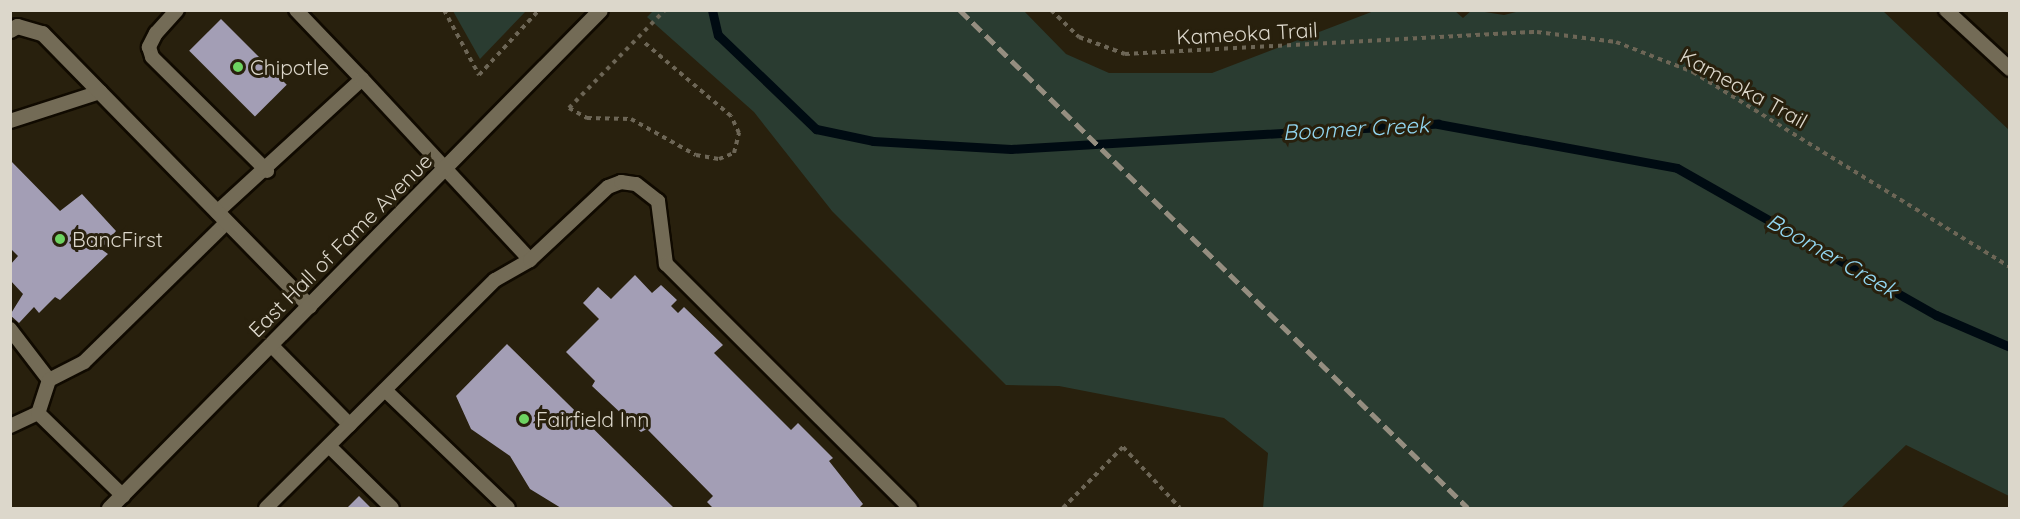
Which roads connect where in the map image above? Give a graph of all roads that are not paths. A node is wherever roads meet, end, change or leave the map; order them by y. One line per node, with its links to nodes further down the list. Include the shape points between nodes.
1 (177, 10): 11 (lane, via 156,33 149,47 152,57)
2 (296, 10): 7 (lane)
3 (600, 10): 10 (main road, East Hall of Fame Avenue)
4 (1946, 10): 6 (lane)
5 (13, 25): 8 (main road, via 42,33)
6 (2010, 69)
7 (362, 79): 10 (lane); 11 (lane)
8 (100, 92): 9 (lane); 12 (main road)
9 (10, 121)
10 (443, 170): 13 (lane); 14 (main road, East Hall of Fame Avenue)
11 (267, 171): 12 (lane)
12 (222, 217): 14 (main road); 17 (lane, via 84,362)
13 (530, 260): 18 (lane, via 495,280); 28 (lane, via 608,188 636,184 650,192 664,212 666,264)
14 (309, 306): 16 (main road, East Hall of Fame Avenue)
15 (10, 329): 17 (lane)
16 (271, 345): 20 (lane); 23 (main road, East Hall of Fame Avenue)
17 (49, 380): 19 (lane)
18 (385, 390): 20 (lane); 27 (lane)
19 (38, 413): 21 (lane); 23 (lane)
20 (350, 425): 22 (lane)
21 (10, 426)
22 (329, 446): 25 (lane); 26 (lane)
23 (123, 496): 24 (main road, East Hall of Fame Avenue)
24 (109, 508)
25 (268, 508)
26 (392, 508)
27 (508, 508)
28 (910, 508)

